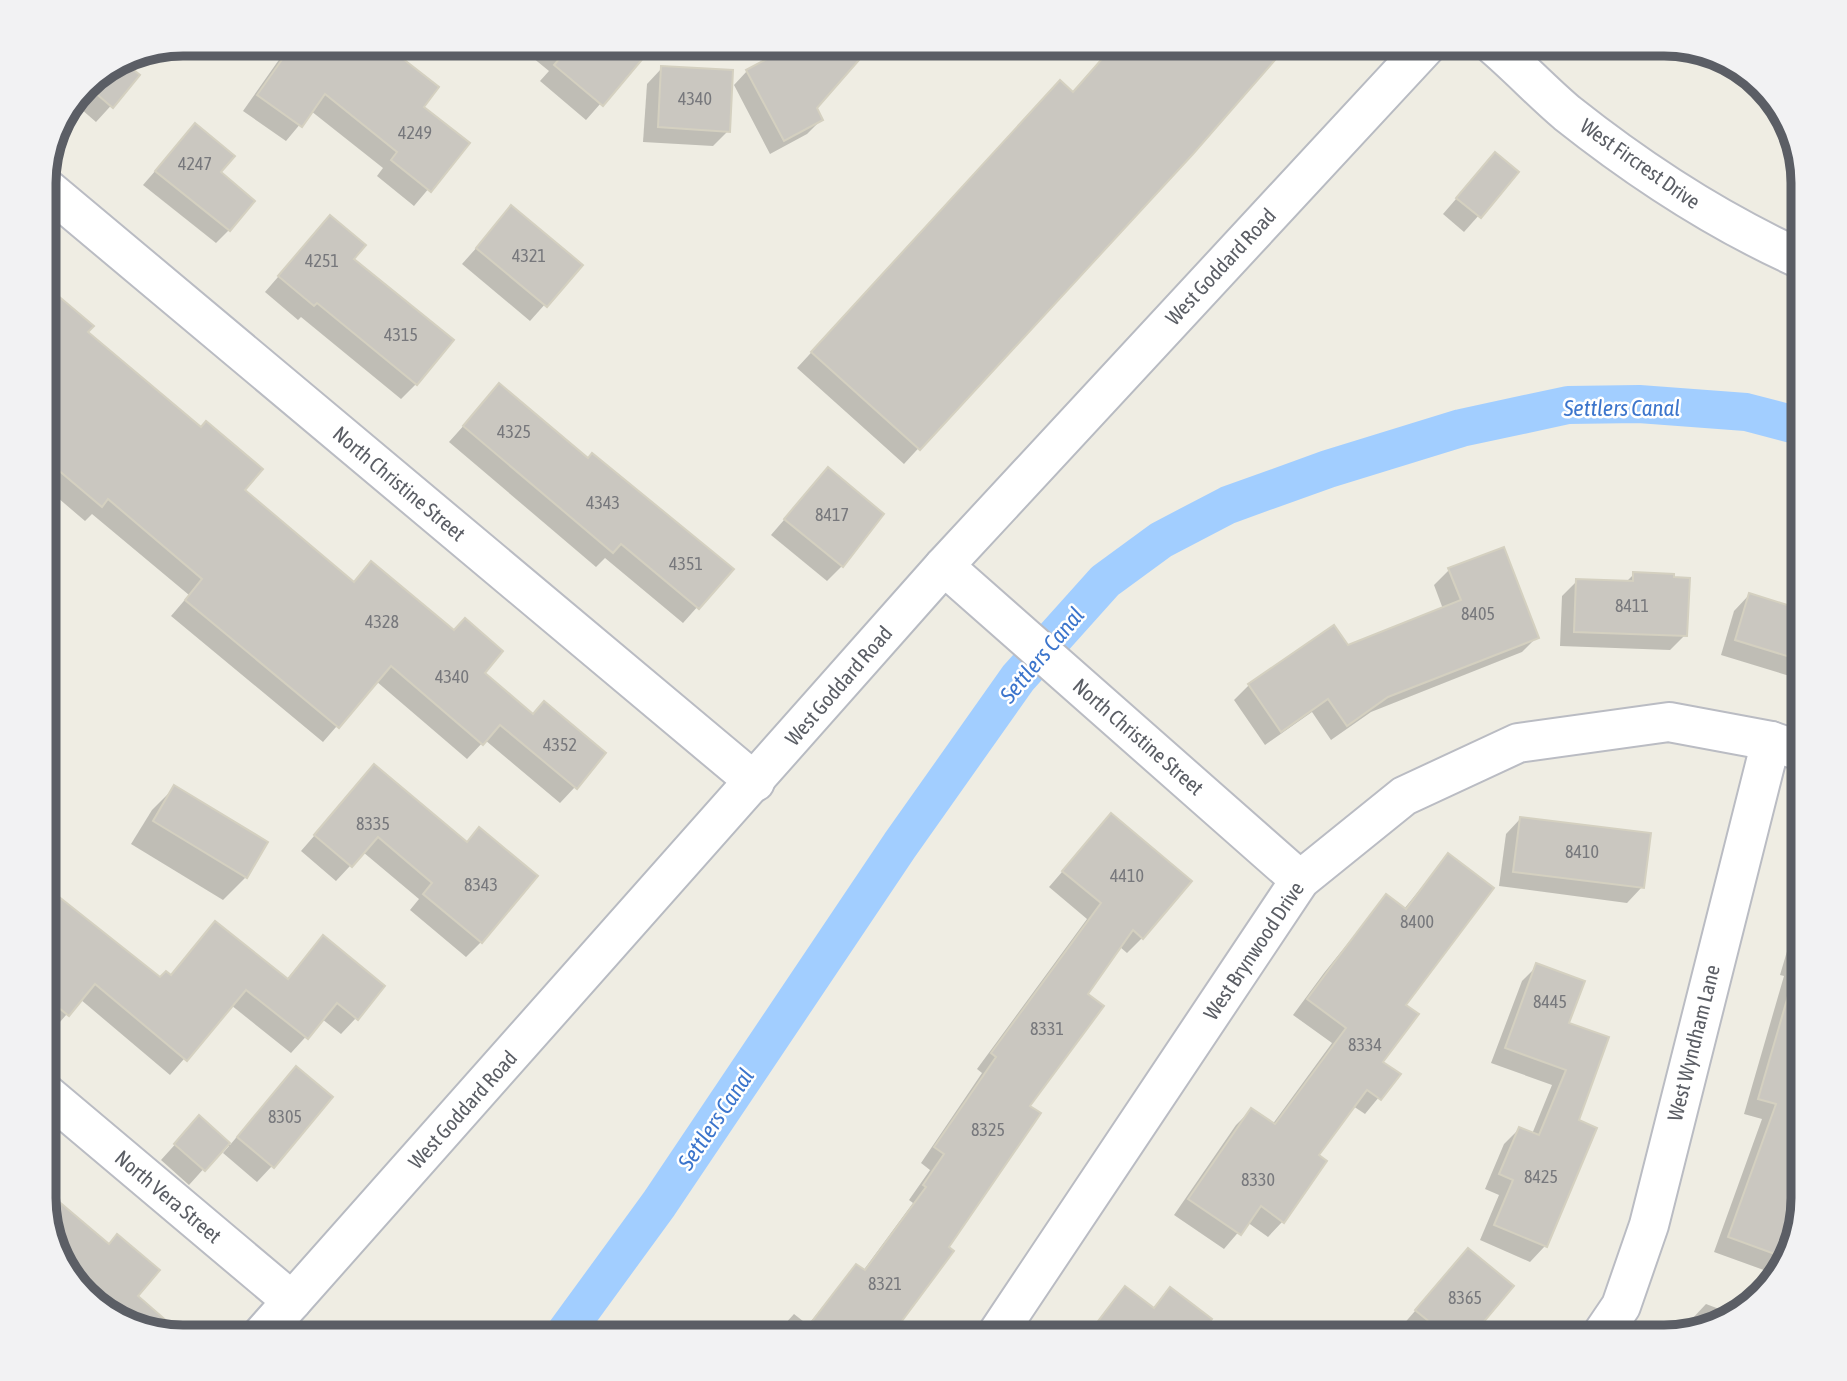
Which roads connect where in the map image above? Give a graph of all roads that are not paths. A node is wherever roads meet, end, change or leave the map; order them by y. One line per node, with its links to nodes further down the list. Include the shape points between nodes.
1 (1417, 56): 5 (street, West Goddard Road)
2 (1505, 56): 4 (street, West Fircrest Drive, via 1638,167 1703,208)
3 (56, 196): 7 (street, North Christine Street)
4 (1791, 254)
5 (944, 566): 7 (street, West Goddard Road); 8 (street, North Christine Street)
6 (1787, 747): 8 (street, West Brynwood Drive, via 1669,722 1518,743 1404,796); 13 (street, West Wyndham Lane, via 1649,1225 1621,1306)
7 (755, 782): 10 (street, West Goddard Road)
8 (1300, 880): 12 (street, West Brynwood Drive)
9 (56, 1102): 10 (street, North Vera Street)
10 (292, 1301): 11 (street, West Goddard Road)
11 (271, 1325)
12 (1003, 1325)
13 (1608, 1325)

